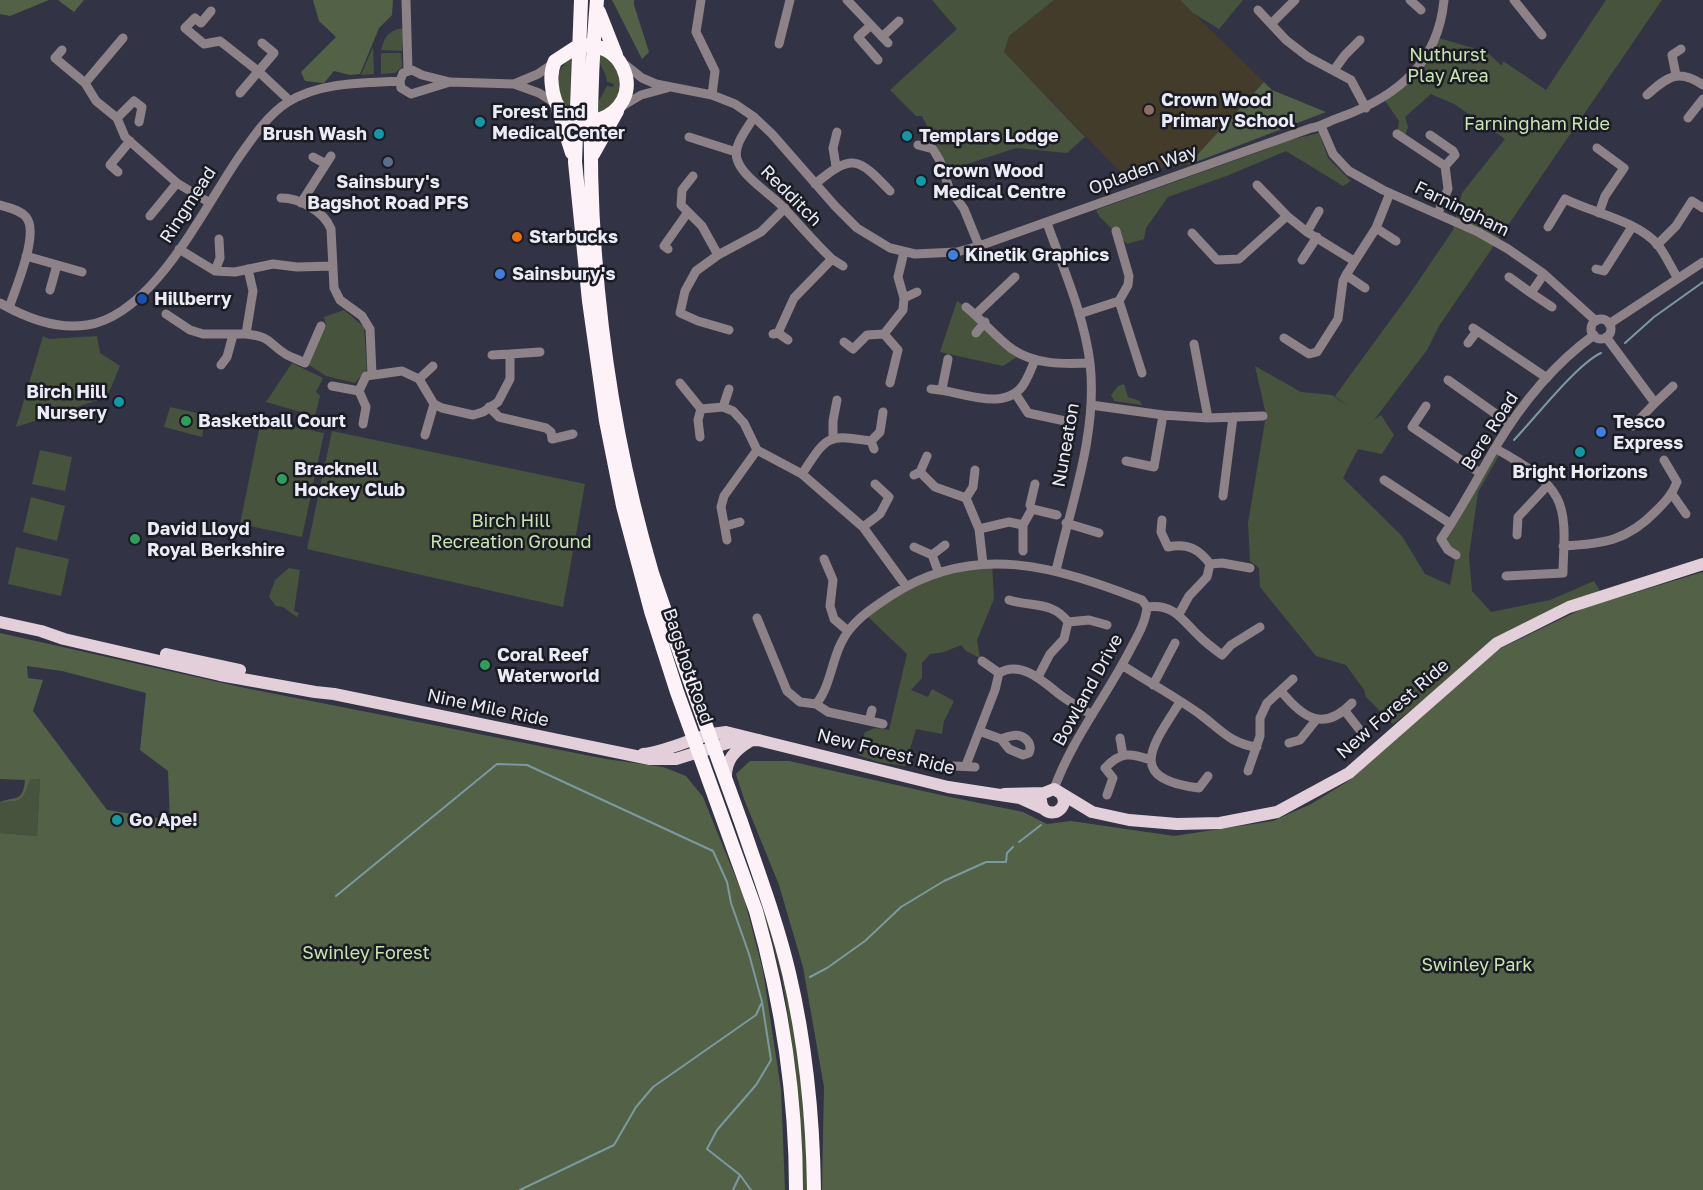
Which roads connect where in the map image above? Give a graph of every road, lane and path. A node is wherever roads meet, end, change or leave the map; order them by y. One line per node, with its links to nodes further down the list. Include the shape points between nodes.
1 (406, 0): 32 (street)
2 (581, 0): 16 (highway)
3 (701, 0): 45 (street, via 696,32 715,71)
4 (790, 0): 13 (street)
5 (847, 0): 19 (street)
6 (1295, 0): 18 (street)
7 (1410, 0): 15 (street)
8 (1444, 0): 51 (street, Opladen Way, via 1439,28 1425,58 1401,85)
9 (1514, 0): 20 (street)
10 (597, 2): 26 (highway); 29 (highway)
11 (776, 6): 13 (street)
12 (211, 10): 34 (street, via 201,23 195,18 185,28 204,44 220,40)
13 (787, 10): 24 (street)
14 (1258, 10): 18 (street)
15 (1421, 10)
16 (579, 21): 25 (highway); 31 (highway)
17 (899, 21): 19 (street, via 885,40)
18 (1272, 23): 33 (street, via 1308,57)
19 (871, 25): 30 (street, via 858,37)
20 (1542, 35)
21 (123, 38): 39 (street)
22 (1360, 40): 33 (street)
23 (262, 43): 34 (street, via 274,53)
24 (779, 44)
25 (578, 46): 26 (highway); 31 (highway); 56 (highway)
26 (593, 46): 29 (highway); 57 (highway)
27 (1681, 49): 36 (street, via 1672,55)
28 (62, 50): 39 (street, via 55,58 56,65)
29 (618, 59): 42 (street, Opladen Way, via 642,78); 50 (highway, via 626,85)
30 (878, 60)
31 (554, 62): 40 (street); 49 (highway, via 551,82)
32 (408, 70): 35 (street); 37 (street)
33 (1334, 70): 51 (street, via 1351,80)
34 (258, 71): 44 (street); 48 (street)
35 (422, 75): 38 (street); 43 (street)
36 (1676, 75): 41 (street); 46 (street)
37 (400, 81): 43 (street, via 407,93); 48 (street, Ringmead, via 349,84)
38 (450, 82): 40 (street); 43 (street)
39 (85, 83): 53 (street, via 96,101)
40 (514, 84): 49 (street, via 539,93)
41 (1703, 85)
42 (669, 88): 45 (street, Opladen Way); 50 (street, Opladen Way, via 641,95)
43 (420, 91)
44 (240, 93)
45 (712, 95): 52 (street, Opladen Way)
46 (1647, 95)
47 (1703, 99): 54 (street)
48 (290, 101): 80 (street, Ringmead, via 246,147)
49 (557, 106): 56 (highway); 69 (highway)
50 (618, 108): 57 (highway); 67 (highway)
51 (1366, 108): 58 (street, Opladen Way)
52 (754, 117): 66 (street); 75 (street, Opladen Way)
53 (117, 118): 55 (street, via 134,101 142,107); 63 (street)
54 (1688, 118)
55 (139, 122)
56 (577, 122): 57 (highway); 69 (highway)
57 (592, 122): 67 (highway)
58 (1321, 126): 78 (street, Farningham, via 1340,163); 91 (street, Opladen Way)
59 (837, 132): 70 (street, via 833,148)
60 (1397, 134): 71 (street)
61 (1430, 135): 71 (street, via 1455,155)
62 (689, 137): 66 (street)
63 (130, 141): 72 (street, via 110,165); 74 (street)
64 (918, 145): 103 (street, via 933,149)
65 (1597, 148): 88 (street, via 1628,170 1605,196)
66 (736, 152): 83 (street, Redditch, via 742,171)
67 (592, 156): 156 (highway)
68 (313, 157): 81 (street, via 329,160)
69 (575, 162): 156 (highway)
70 (836, 166): 75 (street); 77 (street, via 853,162 868,168)
71 (1444, 166): 87 (street, via 1448,189)
72 (118, 172)
73 (693, 176): 86 (street, via 682,190 681,205)
74 (177, 183): 80 (street); 89 (street)
75 (815, 184): 105 (street, Opladen Way, via 857,228)
76 (1257, 185): 90 (street)
77 (890, 191)
78 (1390, 193): 87 (street, Farningham); 94 (street)
79 (284, 198): 81 (street)
80 (210, 202): 104 (street, Ringmead)
81 (301, 203): 113 (street, via 328,222)
82 (0, 205): 107 (street, via 18,210 27,218 31,236)
83 (785, 208): 106 (street, via 761,232); 108 (street, Redditch)
84 (1703, 208): 101 (street, via 1690,200 1676,226)
85 (1319, 211): 96 (street)
86 (688, 212): 102 (street); 106 (street, via 702,226)
87 (1438, 213): 119 (street, Farningham, via 1494,240)
88 (1599, 213): 92 (street, via 1565,199); 93 (street)
89 (150, 216)
90 (1287, 216): 96 (street); 97 (street, via 1239,259 1217,260)
91 (1047, 223): 103 (street, Opladen Way); 135 (street, Nuneaton)
92 (1548, 227)
93 (1632, 227): 101 (street); 116 (street, via 1604,271)
94 (1376, 228): 100 (street); 110 (street)
95 (1116, 231): 129 (street, via 1129,276)
96 (1306, 232): 98 (street)
97 (1192, 233)
98 (1317, 237): 109 (street); 110 (street)
99 (219, 239): 117 (street, via 220,258)
100 (1396, 241)
101 (1657, 244): 122 (street)
102 (663, 245)
103 (979, 246): 105 (street, Opladen Way, via 933,255)
104 (179, 249): 117 (street); 133 (street, Ringmead, via 145,291 102,322 60,325 35,320)
105 (904, 252): 128 (street, via 898,277)
106 (718, 255): 141 (street, via 696,271 685,291 680,313)
107 (26, 256): 112 (street); 133 (street)
108 (832, 259): 114 (street, Redditch); 149 (street, via 794,298 775,333)
109 (1302, 260)
110 (1354, 261): 120 (street)
111 (1703, 262): 122 (street)
112 (57, 265): 118 (street); 125 (street)
113 (333, 266): 115 (street, via 273,264); 163 (street, via 334,288 340,300 362,316 370,329)
114 (843, 266)
115 (248, 269): 117 (street); 143 (street, via 253,291)
116 (1596, 269)
117 (215, 271)
118 (82, 272)
119 (1544, 274): 127 (street); 137 (street, Farningham)
120 (1346, 275): 124 (street); 148 (street, via 1338,319 1317,352 1309,354)
121 (1509, 277): 127 (street)
122 (1677, 278): 139 (street)
123 (1012, 282): 136 (street)
124 (1365, 288)
125 (50, 290)
126 (917, 292): 128 (street)
127 (1531, 293): 132 (street)
128 (904, 298): 144 (street, via 903,309)
129 (1119, 302): 135 (street); 162 (street)
130 (0, 303): 133 (street, Ringmead)
131 (966, 307): 136 (street)
132 (1552, 307)
133 (9, 308)
134 (166, 314): 146 (street, via 190,330)
135 (1079, 314): 159 (street, Nuneaton)
136 (975, 315): 138 (street)
137 (1596, 321): 139 (street, via 1602,319); 145 (street, via 1592,326)
138 (985, 322): 142 (street); 158 (street, via 1012,349)
139 (1609, 324): 147 (street, via 1611,329)
140 (321, 326): 143 (street, via 305,363 287,355 269,339)
141 (729, 330)
142 (976, 333)
143 (246, 334): 146 (street)
144 (884, 334): 150 (street, via 867,334 853,349); 168 (street, via 898,350)
145 (1594, 334): 147 (street); 164 (street, Bere Road)
146 (233, 335): 160 (street)
147 (1606, 337): 177 (street)
148 (1284, 338)
149 (788, 340)
150 (844, 342)
151 (1468, 343): 164 (street, via 1475,329)
152 (1194, 344): 188 (street)
153 (540, 352): 154 (street)
154 (510, 354): 155 (street); 182 (street, via 510,380 498,402)
155 (492, 355)
156 (601, 359): 271 (highway, Bagshot Road, via 643,542); 271 (highway, Bagshot Road, via 612,453 632,542 651,611)
157 (948, 359): 173 (street)
158 (1035, 360): 159 (street); 175 (street, via 1025,384)
159 (1090, 363): 180 (street, Nuneaton)
160 (221, 365)
161 (432, 366): 165 (street)
162 (1142, 372)
163 (372, 374): 165 (street, via 402,371); 174 (street, via 366,376)
164 (1547, 378): 191 (street, Bere Road)
165 (419, 379): 178 (street)
166 (1448, 380): 191 (street)
167 (680, 383): 179 (street)
168 (890, 383)
169 (332, 386): 174 (street)
170 (1672, 386): 177 (street)
171 (729, 388): 183 (street)
172 (931, 389): 173 (street)
173 (942, 389): 175 (street, via 985,398 1004,398)
174 (359, 391): 190 (street, via 366,407)
175 (1015, 393): 189 (street, via 1028,413)
176 (837, 400): 196 (street)
177 (1655, 403): 192 (street)
178 (434, 404): 182 (street, via 473,415); 194 (street)
179 (698, 405): 183 (street); 195 (street)
180 (1091, 405): 185 (street); 217 (street, Nuneaton, via 1081,468)
181 (1426, 406): 203 (street, via 1412,427)
182 (489, 407): 193 (street, via 499,417 546,428 552,439)
183 (723, 407): 198 (street, via 744,423)
184 (883, 412): 196 (street, via 880,432 872,445)
185 (1162, 415): 188 (street); 201 (street, via 1155,467)
186 (1263, 416): 187 (street)
187 (1233, 417): 188 (street); 210 (street)
188 (1208, 418)
189 (1065, 421)
190 (363, 424)
191 (1510, 424): 197 (street, Bere Road)
192 (1633, 426)
193 (573, 434)
194 (425, 435)
195 (700, 437)
196 (833, 438): 204 (street, via 822,444)
197 (1495, 448): 203 (street, Bere Road); 208 (street)
198 (757, 450): 204 (street); 220 (street, via 724,496 721,507)
199 (927, 456): 211 (street, via 917,473 935,487)
200 (1664, 460): 209 (street, via 1677,482)
201 (1126, 461)
202 (975, 470): 211 (street, via 973,487)
203 (1480, 473): 218 (street, Bere Road)
204 (802, 474): 221 (street)
205 (1384, 480): 218 (street)
206 (875, 484): 221 (street, via 889,497 880,514)
207 (1035, 484): 212 (street)
208 (1547, 486): 224 (street, via 1518,517); 227 (street, via 1557,499 1563,520)
209 (1672, 494): 213 (street); 227 (street, via 1645,522 1612,541)
210 (1223, 496)
211 (966, 498): 222 (street)
212 (1032, 509): 214 (street); 219 (street)
213 (1686, 514)
214 (1057, 515)
215 (1162, 520): 234 (street, via 1161,532 1168,547 1178,545 1200,551)
216 (740, 522): 220 (street)
217 (1066, 524): 223 (street); 238 (street, Nuneaton)
218 (1451, 524): 231 (street, Bere Road, via 1441,539)
219 (1023, 525): 222 (street, via 1010,522); 229 (street)
220 (726, 526): 225 (street)
221 (863, 527): 240 (street)
222 (979, 529): 233 (street)
223 (1099, 533)
224 (1517, 535)
225 (727, 540)
226 (945, 545): 230 (street)
227 (1563, 546): 239 (street, via 1563,573)
228 (914, 547): 230 (street)
229 (1023, 551)
230 (932, 555): 237 (street)
231 (1456, 555)
232 (824, 559): 249 (street, via 833,580 830,606 834,619)
233 (983, 564): 237 (street); 238 (street)
234 (1210, 564): 236 (street); 243 (street, via 1207,577)
235 (1703, 564): 284 (main road, New Forest Ride, via 1569,607 1497,643 1349,773 1276,812 1220,823 1177,824)
236 (1250, 568)
237 (938, 571): 240 (street)
238 (1056, 571): 242 (street, via 1142,600)
239 (1506, 576)
240 (906, 586): 249 (street, via 869,610)
241 (1009, 600): 246 (street, via 1050,607)
242 (1147, 607): 243 (street, via 1157,605); 252 (street, Bowland Drive)
243 (1179, 614): 248 (street, via 1222,655)
244 (757, 618): 259 (street, via 787,691 800,702)
245 (0, 622): 271 (main road, Nine Mile Ride, via 661,760 676,759)
246 (1068, 622): 247 (street, via 1089,620); 254 (street, via 1064,639 1050,654)
247 (1107, 625)
248 (1260, 627)
249 (848, 631): 259 (street)
250 (1175, 643): 256 (street)
251 (982, 661): 253 (street)
252 (1122, 665): 256 (street); 261 (street, Bowland Drive)
253 (999, 673): 254 (street, via 1012,669); 266 (street)
254 (1038, 677): 261 (street)
255 (1293, 679): 257 (street)
256 (1153, 685): 258 (street)
257 (1281, 691): 262 (street, via 1293,706); 272 (street, via 1267,703 1260,718)
258 (1180, 702): 272 (street, via 1231,739); 274 (street, via 1159,735)
259 (816, 704): 263 (street, via 828,712)
260 (872, 710): 263 (street)
261 (1092, 715): 279 (street, Bowland Drive)
262 (1316, 720): 265 (street, via 1337,716 1348,707); 270 (street, via 1300,740)
263 (869, 721): 264 (street)
264 (883, 724)
265 (1359, 729)
266 (979, 731): 268 (street); 275 (street, via 971,766)
267 (1120, 738): 273 (street)
268 (1001, 739)
269 (755, 740): 271 (main road, New Forest Ride, via 726,732); 278 (main road, via 741,746 730,758); 280 (main road, New Forest Ride, via 948,787)
270 (1288, 743)
271 (704, 744): 278 (highway, Bagshot Road); 285 (highway, Bagshot Road, via 773,978 788,1063)
272 (1257, 747): 276 (street)
273 (1123, 755): 274 (street); 281 (street, via 1105,768 1113,778)
274 (1151, 760): 277 (street, via 1162,780 1178,786 1199,788)
275 (954, 766)
276 (1248, 771)
277 (1208, 776)
278 (726, 781): 286 (highway, Bagshot Road, via 783,952 799,1026 811,1116)
279 (1053, 792): 280 (main road, New Forest Ride); 282 (main road, via 1041,799); 283 (main road, via 1064,803); 284 (main road, New Forest Ride)
280 (1004, 794): 282 (main road, New Forest Ride)
281 (1107, 795)
282 (1042, 808): 283 (main road, via 1052,813)
283 (1061, 809): 284 (main road, New Forest Ride)
284 (1092, 812)
285 (796, 1190)
286 (814, 1190)

